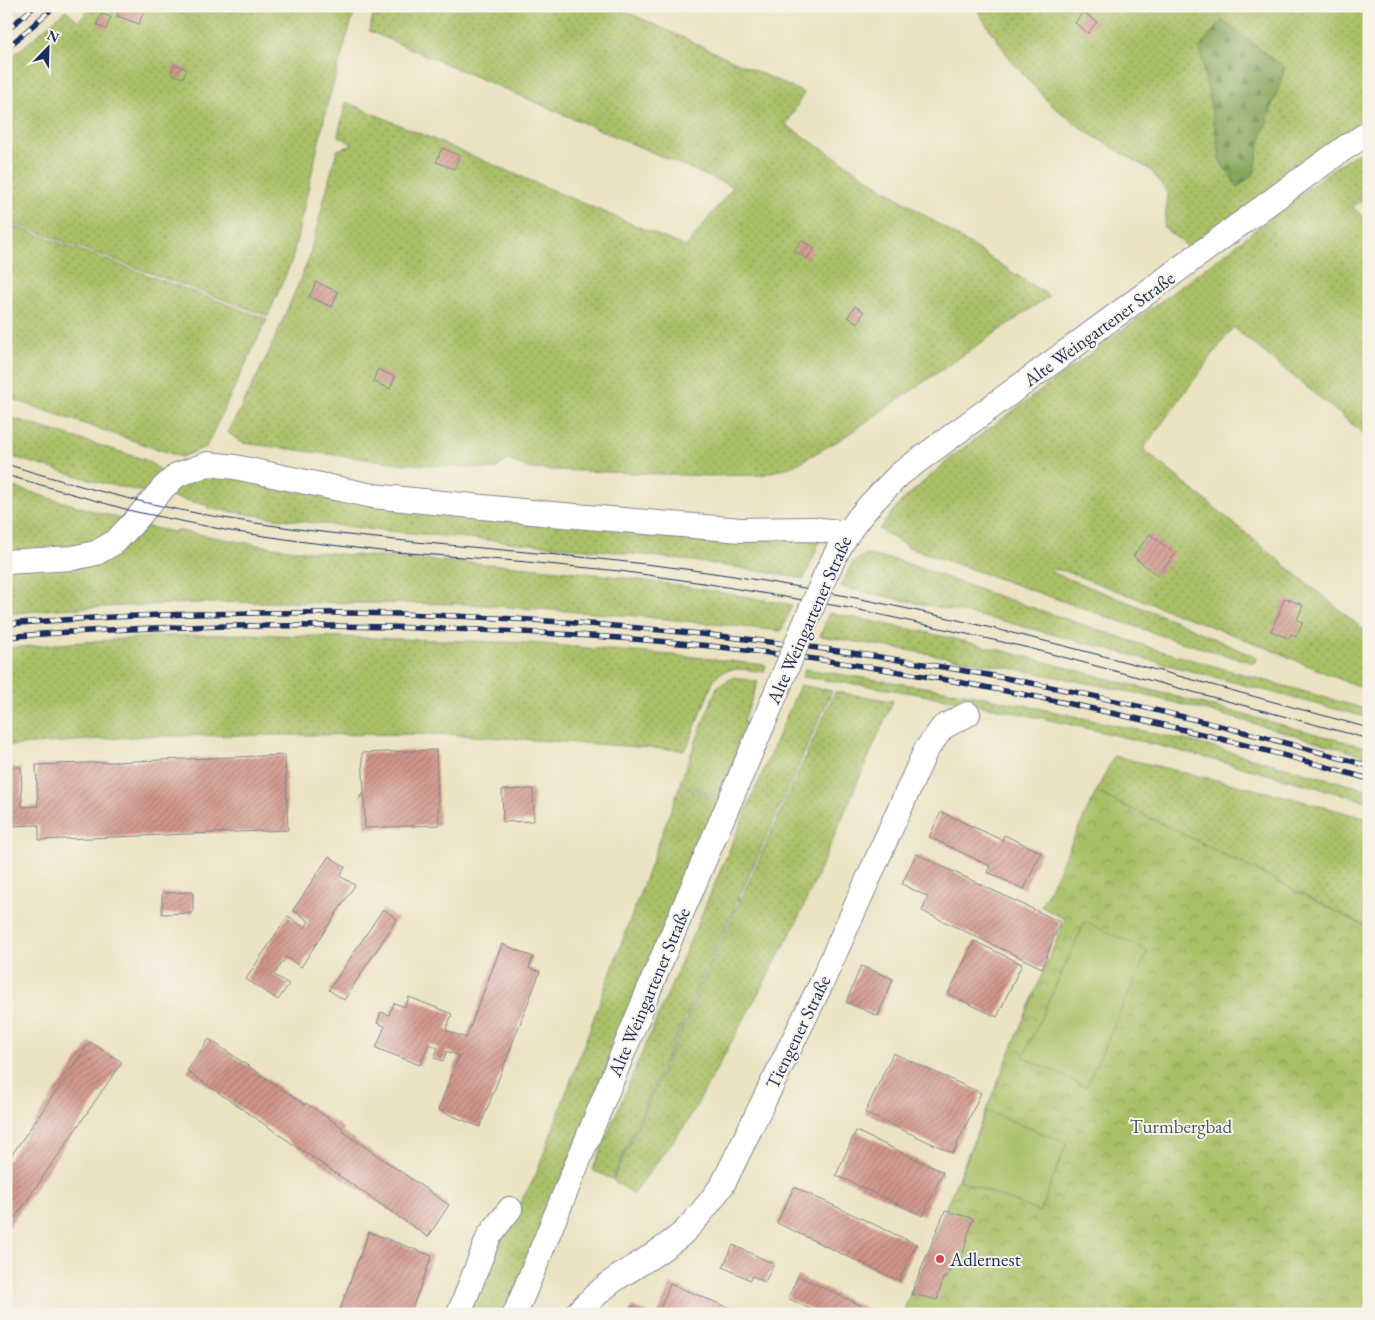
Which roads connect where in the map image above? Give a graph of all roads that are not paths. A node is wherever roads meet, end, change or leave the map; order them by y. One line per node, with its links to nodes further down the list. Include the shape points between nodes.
1 (1369, 134): 2 (street, Alte Weingartener Straße, via 1296,183 900,474)
2 (848, 533): 3 (street, via 811,529 741,530 373,496 208,464 177,476 115,542 96,553 73,558); 7 (street, Alte Weingartener Straße, bridge, via 825,576)
3 (6, 562)
4 (968, 714): 8 (street, Tiengener Straße, via 943,727 926,750 821,984 723,1184 683,1232 616,1279)
5 (510, 1210): 6 (street, via 489,1236)
6 (459, 1314)
7 (514, 1314)
8 (576, 1314)

